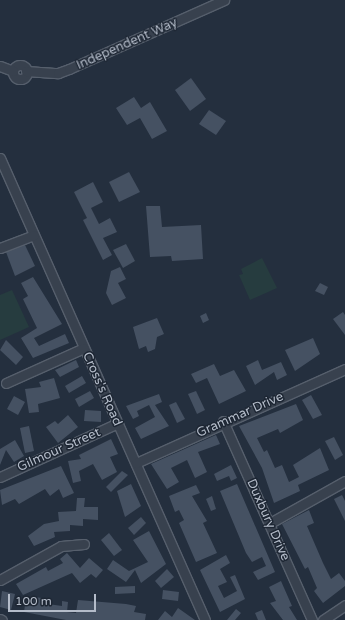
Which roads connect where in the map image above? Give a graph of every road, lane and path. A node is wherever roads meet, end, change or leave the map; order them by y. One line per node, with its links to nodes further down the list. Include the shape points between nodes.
1 (224, 0): 2 (street, Independent Way, via 58,73 26,71 19,66 13,70)
2 (0, 66)
3 (0, 158): 4 (street, Cross's Road)
4 (34, 235): 5 (street); 6 (street, Cross's Road)
5 (0, 248)
6 (84, 348): 8 (street); 10 (street, Cross's Road)
7 (345, 369): 9 (street, Grammar Drive)
8 (6, 383)
9 (223, 421): 11 (street, Grammar Drive); 14 (street, Duxbury Drive)
10 (118, 423): 11 (street, Cross's Road); 12 (street, Gilmour Street)
11 (136, 463): 18 (street, Cross's Road)
12 (0, 477)
13 (345, 481): 14 (street)
14 (270, 523): 19 (street, Duxbury Drive)
15 (84, 544): 16 (street, via 61,546)
16 (0, 580)
17 (345, 605): 20 (street)
18 (205, 620)
19 (312, 620)
20 (324, 620)

